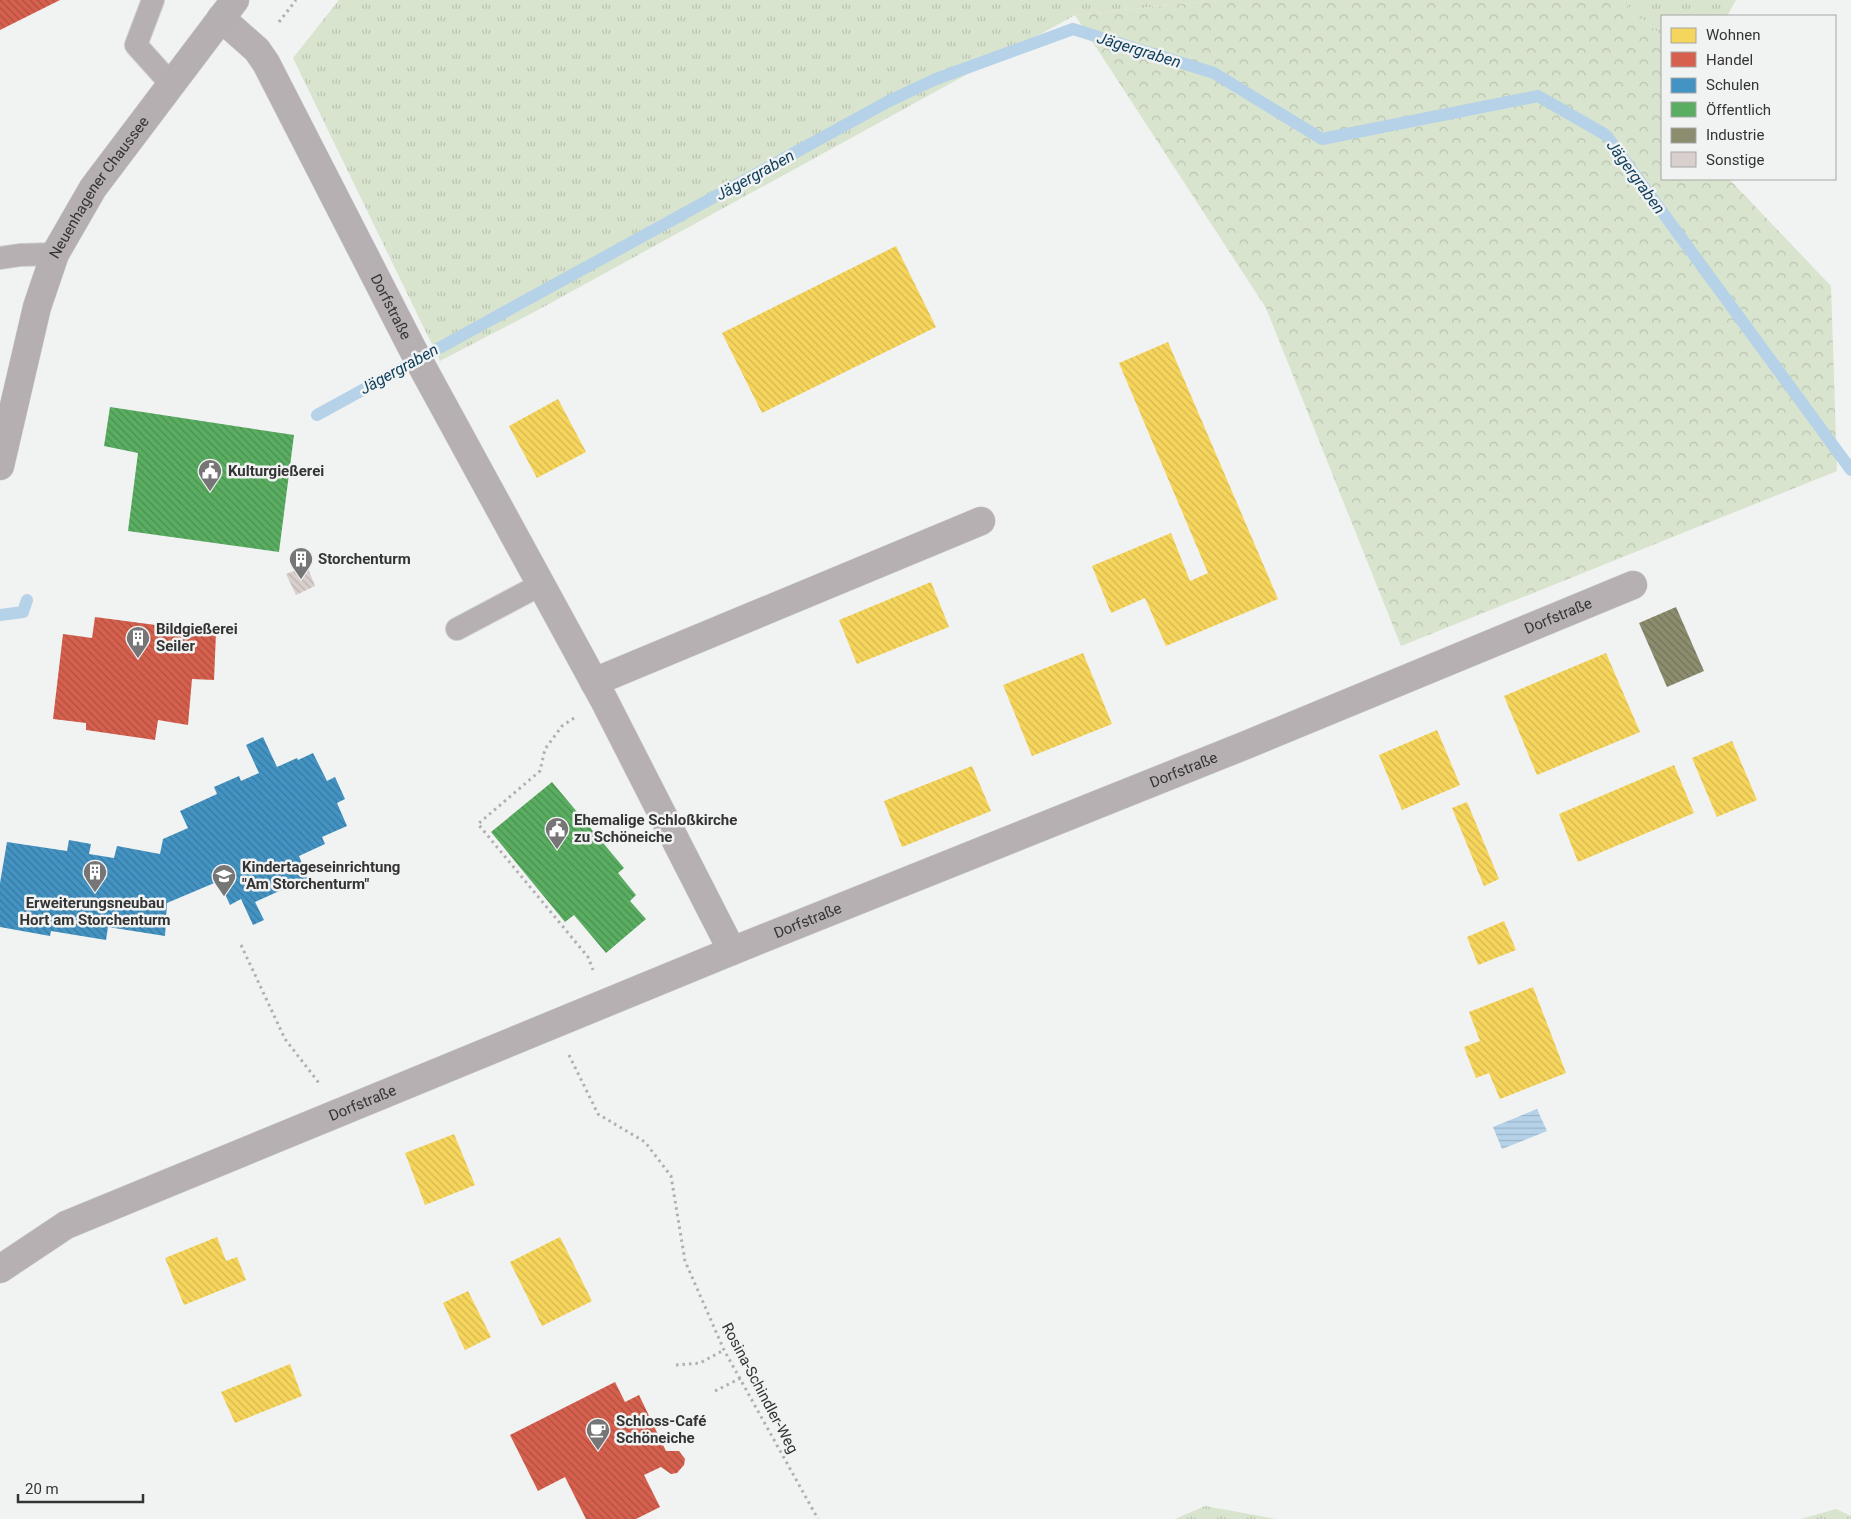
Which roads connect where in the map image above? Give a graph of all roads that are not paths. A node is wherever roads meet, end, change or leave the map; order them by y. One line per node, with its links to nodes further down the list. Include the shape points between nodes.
1 (153, 0): 3 (lane, via 136,45)
2 (228, 9): 3 (main road, Neuenhagener Chaussee); 9 (street, Dorfstraße, via 266,63 419,360)
3 (171, 84): 4 (main road, Neuenhagener Chaussee, via 93,188)
4 (55, 254): 5 (lane); 6 (main road, Neuenhagener Chaussee)
5 (0, 258)
6 (7, 400): 7 (main road, Neuenhagener Chaussee)
7 (0, 466)
8 (981, 521): 12 (street)
9 (540, 585): 11 (lane); 12 (street, Dorfstraße)
10 (1633, 585): 13 (street, Dorfstraße)
11 (456, 629)
12 (599, 691): 13 (street, Dorfstraße)
13 (732, 951): 14 (street, Dorfstraße, via 66,1225)
14 (0, 1269)

